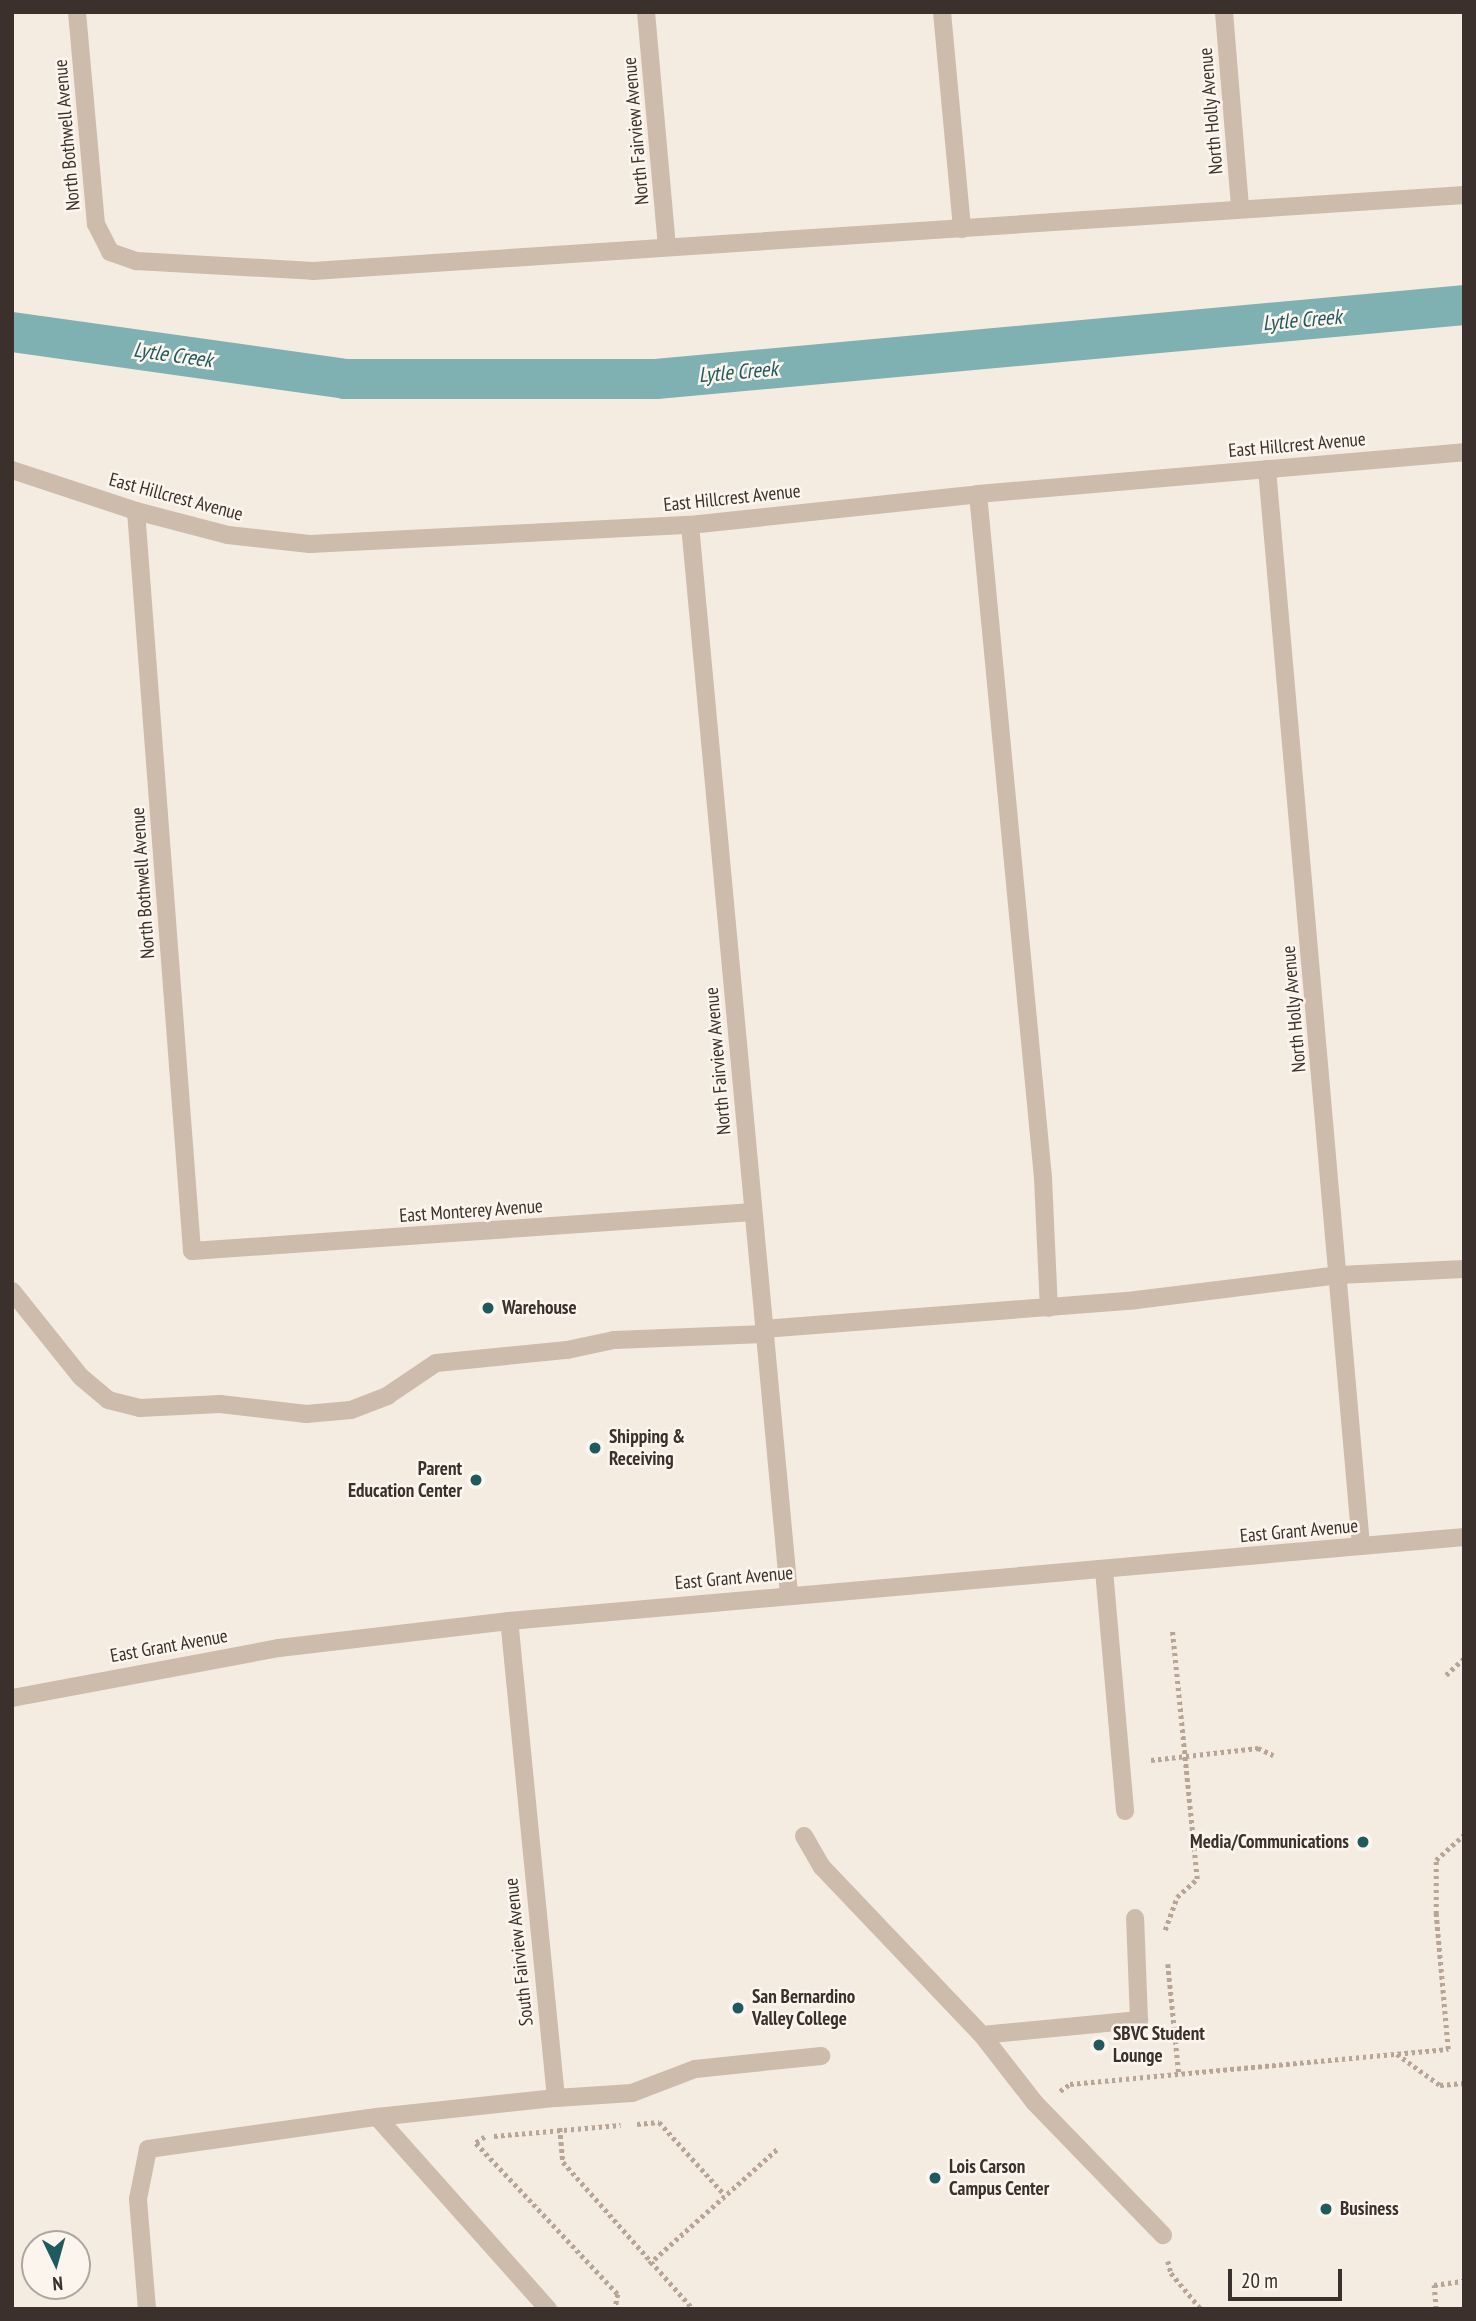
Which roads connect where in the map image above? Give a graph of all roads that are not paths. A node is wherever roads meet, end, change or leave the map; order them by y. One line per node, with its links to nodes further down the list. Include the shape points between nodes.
1 (77, 12): 8 (street, North Bothwell Avenue, via 96,224 110,252 136,261 313,271)
2 (646, 12): 8 (street, North Fairview Avenue)
3 (942, 12): 7 (street)
4 (1224, 12): 6 (street, North Holly Avenue)
5 (1464, 195): 6 (street)
6 (1241, 207): 7 (street)
7 (962, 229): 8 (street)
8 (667, 246)
9 (1464, 452): 10 (street, East Hillcrest Avenue)
10 (1267, 469): 12 (street, East Hillcrest Avenue); 18 (street, North Holly Avenue)
11 (12, 470): 13 (street, East Hillcrest Avenue)
12 (978, 494): 14 (street, East Hillcrest Avenue); 20 (street, via 1035,1089)
13 (136, 511): 14 (street, East Hillcrest Avenue, via 228,535 310,544); 16 (street, North Bothwell Avenue)
14 (690, 525): 15 (street, North Fairview Avenue)
15 (753, 1212): 16 (street, East Monterey Avenue); 21 (street, North Fairview Avenue)
16 (191, 1251)
17 (1464, 1269): 18 (street)
18 (1339, 1275): 20 (street); 23 (street, North Holly Avenue)
19 (12, 1291): 21 (street, via 81,1377 108,1400 140,1408 220,1404 306,1415 351,1410 387,1396 436,1363 567,1350 614,1340)
20 (1049, 1308): 21 (street)
21 (764, 1331): 25 (street, North Fairview Avenue)
22 (1464, 1538): 23 (street, East Grant Avenue)
23 (1361, 1546): 24 (street, East Grant Avenue)
24 (1104, 1570): 25 (street, East Grant Avenue); 28 (street)
25 (789, 1594): 26 (street, East Grant Avenue)
26 (509, 1621): 27 (street, East Grant Avenue, via 279,1648); 33 (street, South Fairview Avenue)
27 (12, 1698)
28 (1125, 1811)
29 (804, 1836): 31 (street, via 822,1867)
30 (1135, 1918): 31 (street, via 1139,2020)
31 (982, 2035): 35 (street, via 1035,2103)
32 (821, 2056): 33 (street, via 695,2069 632,2093)
33 (556, 2098): 34 (street)
34 (377, 2117): 36 (street, via 148,2149 138,2199); 37 (street)
35 (1163, 2235)
36 (148, 2309)
37 (548, 2309)

